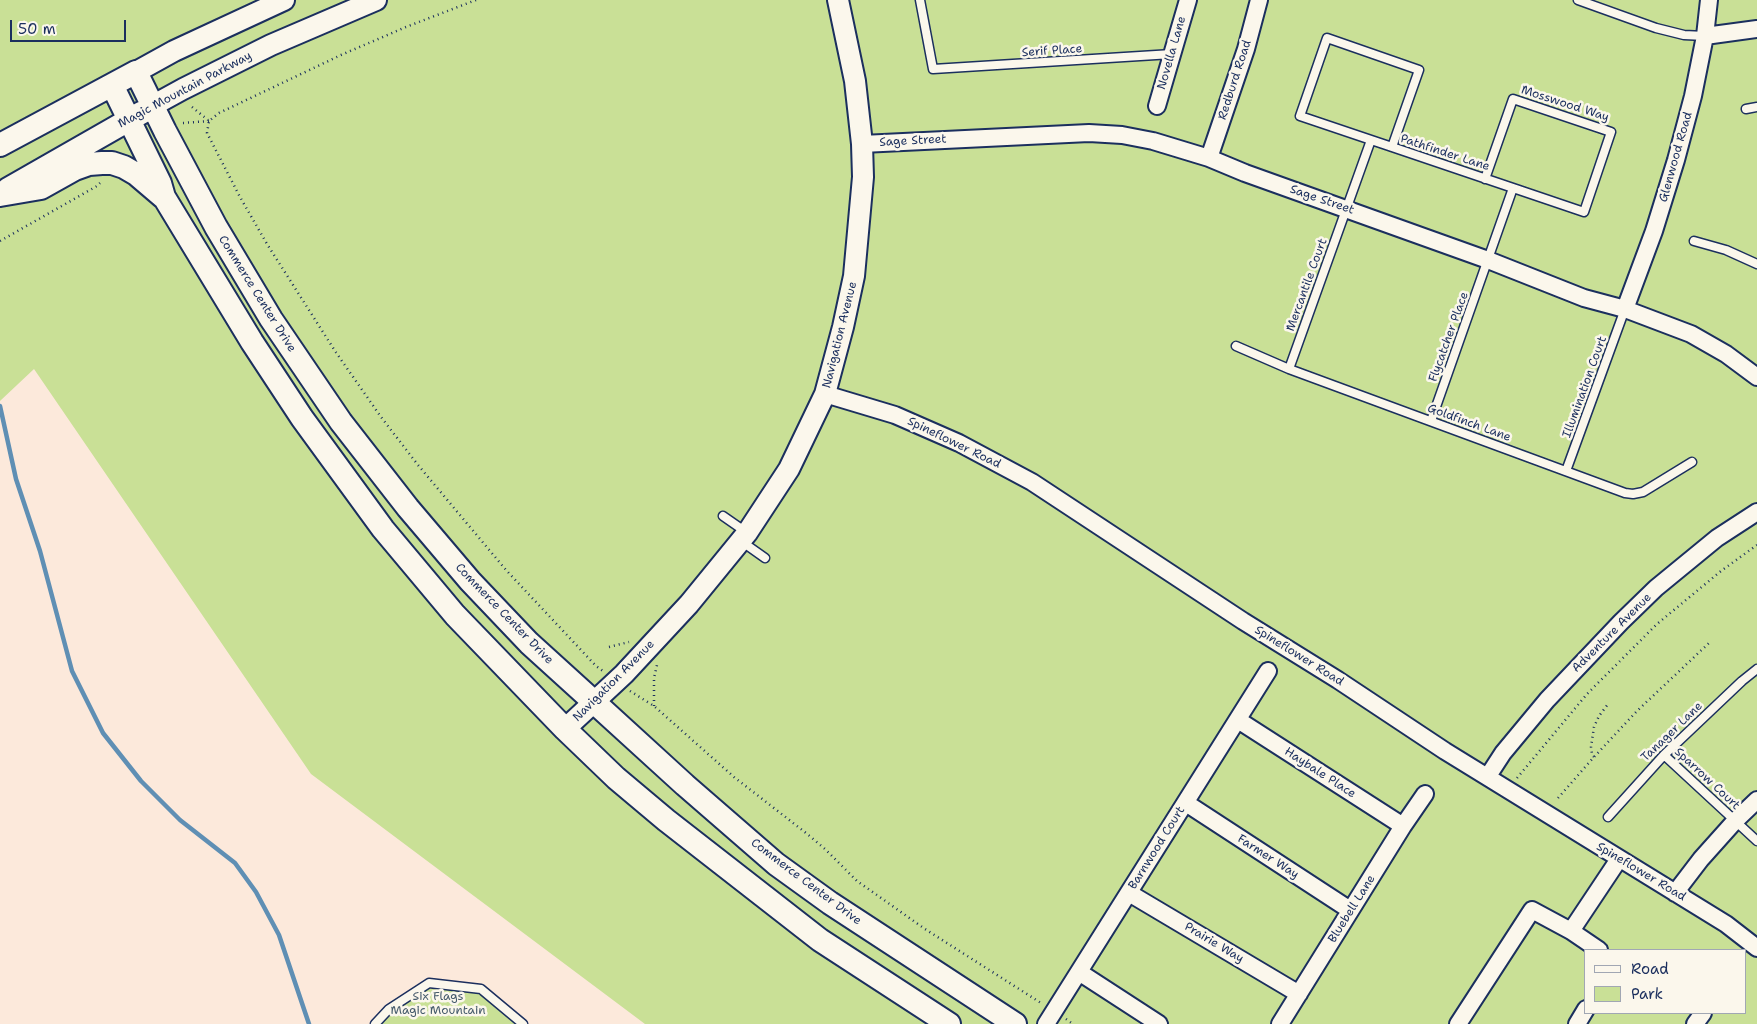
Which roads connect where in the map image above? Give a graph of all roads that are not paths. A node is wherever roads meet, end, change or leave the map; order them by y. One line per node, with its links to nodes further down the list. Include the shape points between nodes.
1 (284, 0): 12 (street)
2 (376, 0): 14 (street, Magic Mountain Parkway, via 272,45)
3 (838, 0): 20 (street, Navigation Avenue, via 856,81)
4 (920, 0): 11 (lane, Serif Place, via 933,70)
5 (1188, 0): 11 (street, Novella Lane)
6 (1259, 0): 23 (street, Redburd Road)
7 (1578, 0): 10 (lane, via 1656,28)
8 (1709, 0): 10 (street, Glenwood Road)
9 (1757, 29): 10 (street)
10 (1705, 36): 33 (street, Glenwood Road, via 1676,160)
11 (1173, 54): 15 (street, Novella Lane)
12 (136, 72): 13 (main road); 14 (main road, Commerce Center Drive)
13 (112, 85): 18 (main road); 21 (main road)
14 (152, 106): 18 (main road, Magic Mountain Parkway); 47 (main road, Commerce Center Drive, via 216,227 261,302 341,422 470,581)
15 (1157, 106)
16 (1757, 107): 17 (lane)
17 (1746, 109)
18 (128, 119): 26 (main road, Magic Mountain Parkway); 27 (main road)
19 (1371, 140): 22 (lane, Pathfinder Lane); 22 (lane, Pathfinder Lane, via 1300,116 1327,38 1419,70); 28 (lane, Mercantile Court)
20 (862, 144): 23 (street, Sage Street, via 1122,134); 37 (street, Navigation Avenue, via 863,177 854,276)
21 (0, 145)
22 (1392, 147): 24 (lane, Pathfinder Lane)
23 (1209, 158): 28 (street, Sage Street)
24 (1486, 179): 25 (lane, Pathfinder Lane); 29 (lane, Mosswood Way, via 1513,99 1611,132)
25 (1513, 188): 29 (lane, Pathfinder Lane); 31 (lane, Flycatcher Place)
26 (0, 194): 27 (main road, via 40,188 89,164 112,163 136,174)
27 (164, 197): 49 (main road, via 257,350 383,530 454,616)
28 (1346, 208): 31 (street, Sage Street); 35 (lane, Mercantile Court)
29 (1584, 212)
30 (1694, 241): 32 (lane, via 1726,250)
31 (1488, 260): 33 (street, Sage Street, via 1584,298); 38 (lane, Flycatcher Place)
32 (1757, 264)
33 (1626, 310): 36 (street, Sage Street, via 1691,334); 40 (lane, Illumination Court)
34 (1236, 346): 35 (lane, Goldfinch Lane)
35 (1289, 369): 38 (lane, Goldfinch Lane)
36 (1757, 377)
37 (825, 394): 43 (street, Navigation Avenue, via 789,469); 51 (street, Spineflower Road, via 895,414 1032,482)
38 (1430, 421): 40 (lane, Goldfinch Lane)
39 (1692, 462): 40 (lane, Goldfinch Lane, via 1643,492 1633,494)
40 (1566, 471)
41 (1757, 512): 51 (street, Adventure Avenue, via 1717,538 1656,588 1621,622 1547,700)
42 (723, 516): 43 (lane)
43 (744, 537): 44 (lane); 47 (street, Navigation Avenue, via 689,604)
44 (765, 558)
45 (1757, 669): 50 (lane, Tanager Lane)
46 (1268, 672): 48 (street, Barnwood Court)
47 (594, 702): 49 (street, Navigation Avenue); 73 (main road, Commerce Center Drive, via 776,864 846,914)
48 (1238, 720): 54 (street, Barnwood Court); 57 (street, Haybale Place)
49 (565, 729): 72 (main road, via 666,820 820,940)
50 (1664, 754): 55 (lane, Tanager Lane); 56 (lane, Sparrow Court)
51 (1488, 776): 59 (street, Spineflower Road)
52 (1424, 794): 57 (street, Bluebell Lane)
53 (1757, 800): 56 (street)
54 (1186, 803): 60 (street, Barnwood Court); 62 (street, Farmer Way)
55 (1608, 817)
56 (1735, 821): 58 (lane, Sparrow Court); 61 (street)
57 (1403, 826): 62 (street, Bluebell Lane)
58 (1757, 841)
59 (1619, 859): 61 (street, Spineflower Road); 63 (street)
60 (1129, 893): 66 (street, Barnwood Court); 67 (street, Prairie Way)
61 (1675, 893): 64 (street, Spineflower Road, via 1726,924)
62 (1350, 910): 67 (street, Bluebell Lane)
63 (1571, 931): 65 (street); 76 (street, via 1532,910)
64 (1757, 948)
65 (1598, 949)
66 (1080, 972): 69 (street, Barnwood Court); 74 (street)
67 (1299, 994): 75 (street, Bluebell Lane)
68 (1584, 1012): 77 (street)
69 (1050, 1018)
70 (375, 1024): 71 (lane, via 389,1009 429,983 482,989)
71 (523, 1024)
72 (949, 1024)
73 (1015, 1024)
74 (1159, 1024)
75 (1280, 1024)
76 (1458, 1024)
77 (1577, 1024)

